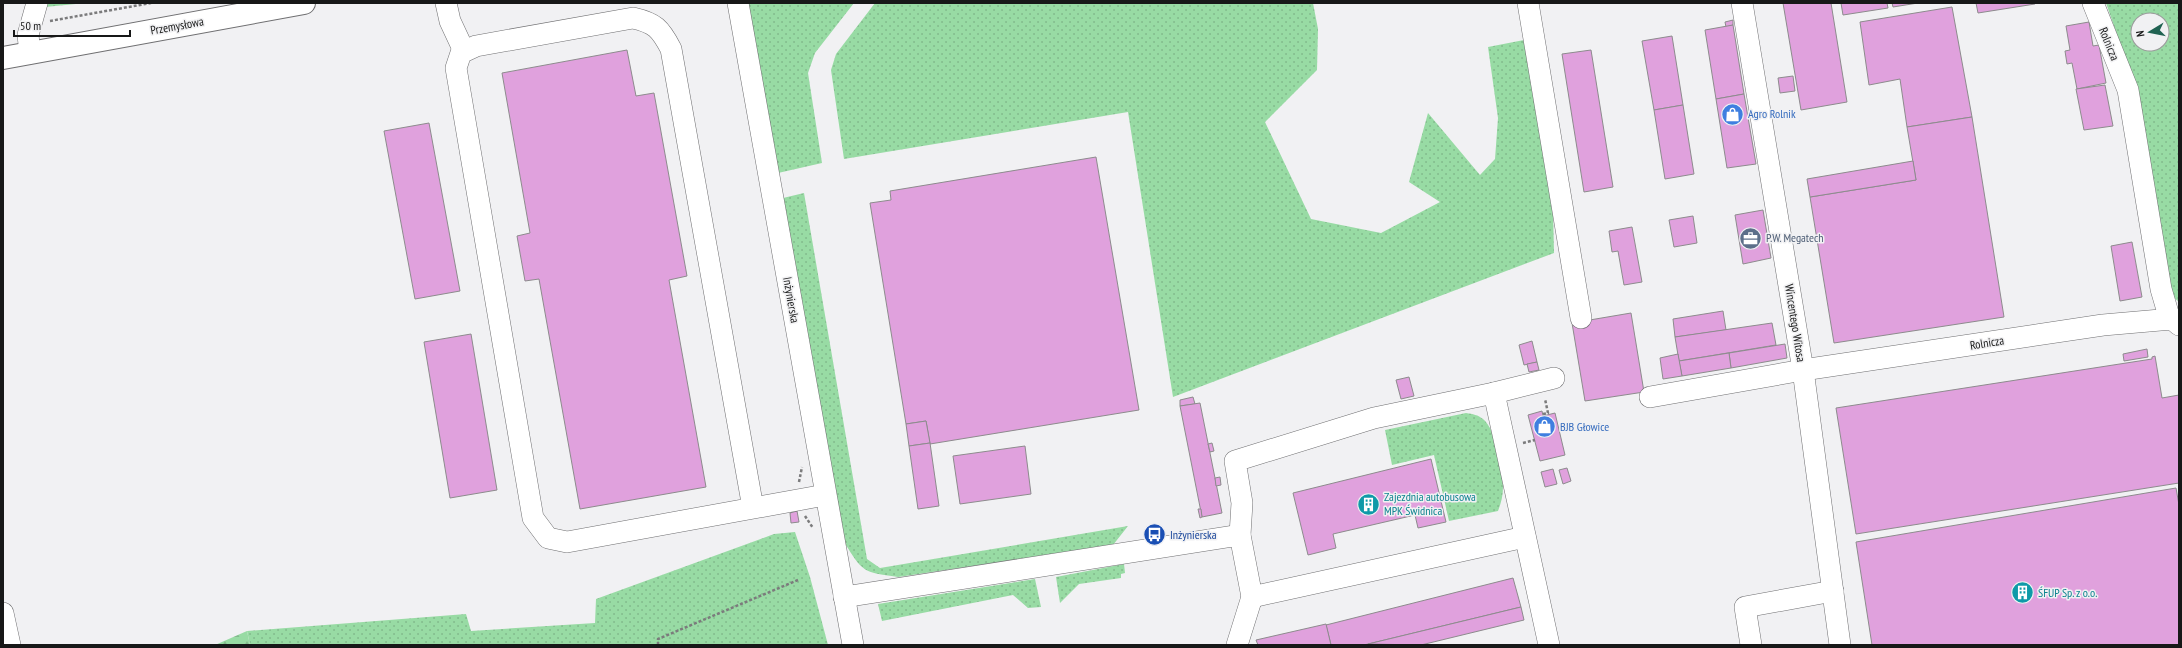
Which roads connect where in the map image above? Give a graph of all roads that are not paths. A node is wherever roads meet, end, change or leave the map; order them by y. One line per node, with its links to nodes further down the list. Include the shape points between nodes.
1 (37, 3): 9 (street, via 28,36)
2 (304, 3): 9 (main road, Przemysłowa)
3 (446, 3): 8 (street, via 450,21)
4 (738, 3): 17 (street, Inżynierska)
5 (1528, 3): 11 (street)
6 (1742, 3): 13 (street, Wincentego Witosa)
7 (2093, 3): 12 (street, Rolnicza, via 2128,90 2161,289 2168,313)
8 (464, 51): 18 (street, via 476,46 633,18 649,22 662,31 671,48); 18 (street, via 456,68 533,518 548,538 567,542)
9 (30, 53): 10 (main road, Przemysłowa)
10 (3, 58)
11 (1581, 318)
12 (2176, 322): 13 (street, Rolnicza, via 2103,325)
13 (1803, 370): 16 (street, Rolnicza); 21 (street, Wincentego Witosa)
14 (1554, 378): 15 (street)
15 (1494, 393): 19 (street, via 1374,418 1235,461 1242,503); 20 (street)
16 (1650, 397)
17 (825, 495): 18 (street); 23 (street, Inżynierska)
18 (753, 508)
19 (1240, 535): 22 (street); 23 (street)
20 (1525, 536): 22 (street); 28 (street)
21 (1833, 591): 29 (street, via 1745,607); 30 (street, Wincentego Witosa)
22 (1252, 597): 27 (street)
23 (844, 598): 26 (street, Inżynierska)
24 (3, 613): 25 (street)
25 (10, 645)
26 (853, 645)
27 (1237, 645)
28 (1549, 645)
29 (1751, 645)
30 (1840, 645)

